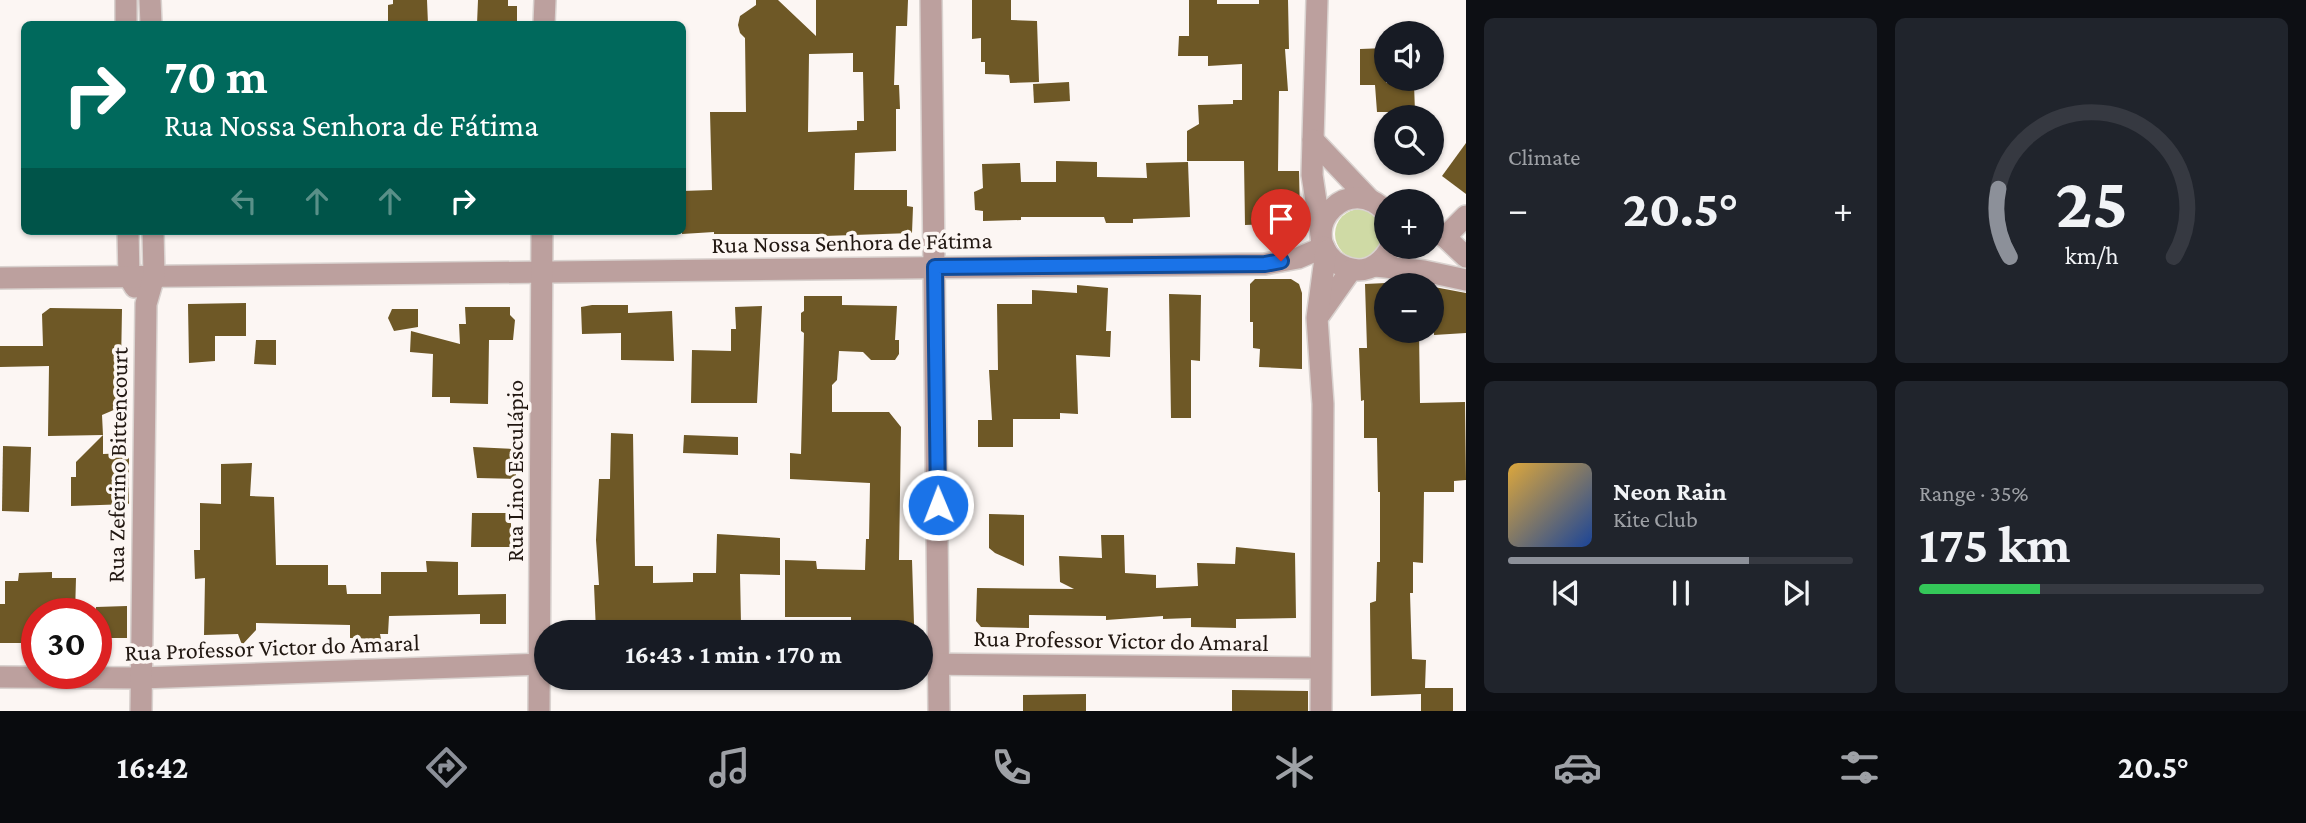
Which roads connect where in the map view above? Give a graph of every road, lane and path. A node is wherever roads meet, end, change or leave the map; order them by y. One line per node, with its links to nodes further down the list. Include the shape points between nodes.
1 (126, 0): 6 (street)
2 (150, 0): 7 (street)
3 (545, 0): 8 (street)
4 (932, 0): 22 (street)
5 (1317, 0): 9 (street)
6 (126, 21)
7 (151, 21)
8 (544, 21)
9 (1313, 140): 10 (street); 18 (street, via 1311,175)
10 (1374, 199)
11 (1374, 203): 18 (street, via 1359,197 1337,204 1328,212)
12 (1466, 216): 13 (street)
13 (1444, 229)
14 (128, 235): 26 (street)
15 (153, 235): 25 (street, Rua Zeferino Bittencourt)
16 (542, 235): 24 (street, Rua Lino Esculápio)
17 (1444, 238): 19 (street)
18 (1324, 244): 22 (street, Rua Nossa Senhora de Fátima, via 1298,258 1265,264); 23 (street, via 1339,265); 30 (street)
19 (1466, 257)
20 (1383, 259): 21 (street)
21 (1375, 266): 23 (street); 28 (street)
22 (935, 267): 24 (street, Rua Nossa Senhora de Fátima); 32 (street)
23 (1351, 270): 30 (street)
24 (541, 271): 25 (street, Rua Nossa Senhora de Fátima); 31 (street, Rua Lino Esculápio)
25 (154, 276): 26 (street, Rua Nossa Senhora de Fátima); 29 (street, Rua Zeferino Bittencourt)
26 (129, 277): 27 (street, Rua Nossa Senhora de Fátima); 29 (street)
27 (0, 278)
28 (1466, 280)
29 (146, 304): 37 (street, Rua Zeferino Bittencourt)
30 (1317, 318): 35 (street, via 1323,404)
31 (542, 620)
32 (931, 620)
33 (534, 664): 37 (street, Rua Professor Victor do Amaral)
34 (933, 664): 35 (street, Rua Professor Victor do Amaral)
35 (1320, 668): 43 (street)
36 (0, 677): 37 (street, Rua Professor Victor do Amaral)
37 (140, 678): 40 (street, Rua Zeferino Bittencourt)
38 (933, 680): 42 (street)
39 (540, 690): 41 (street, Rua Lino Esculápio)
40 (141, 711)
41 (539, 711)
42 (939, 711)
43 (1321, 711)

